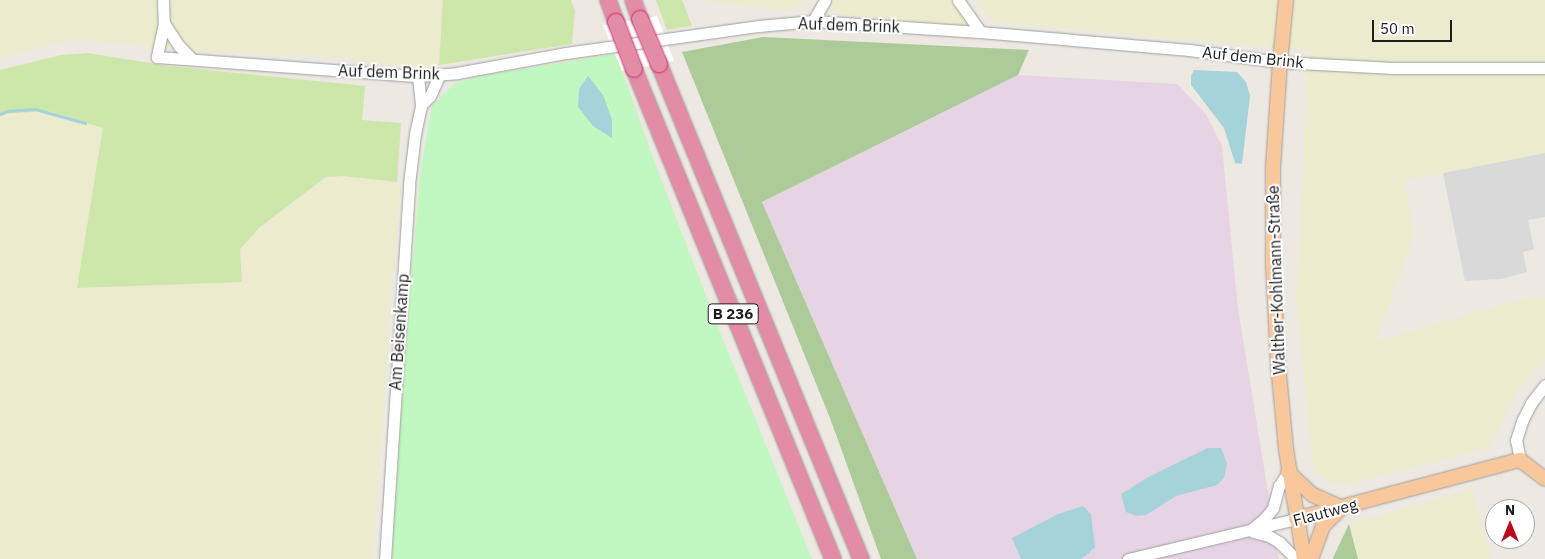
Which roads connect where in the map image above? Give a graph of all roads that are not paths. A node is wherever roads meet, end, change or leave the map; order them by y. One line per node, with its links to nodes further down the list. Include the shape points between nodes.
1 (163, 0): 8 (street)
2 (608, 0): 24 (highway, B 236, bridge)
3 (633, 0): 25 (highway, B 236, bridge)
4 (825, 0): 7 (street)
5 (958, 0): 9 (street)
6 (1286, 0): 11 (main road, Walther-Kohlmann-Straße)
7 (813, 21): 9 (street, Auf dem Brink); 14 (street, Auf dem Brink, via 557,55)
8 (164, 23): 10 (street); 10 (street, Auf dem Brink, via 157,57)
9 (980, 32): 11 (street, Auf dem Brink, via 1189,50)
10 (192, 59): 13 (street, Auf dem Brink)
11 (1280, 62): 12 (street, Auf dem Brink, via 1402,68); 18 (main road, Walther-Kohlmann-Straße, via 1273,186 1273,264)
12 (1545, 68)
13 (418, 76): 14 (street, Auf dem Brink); 15 (street, Am Beisenkamp)
14 (439, 76): 15 (street, Am Beisenkamp)
15 (422, 105): 23 (street, Am Beisenkamp, via 409,184)
16 (1545, 385): 17 (street, via 1526,412 1519,429 1516,440)
17 (1520, 460): 19 (main road); 20 (main road, Flautweg)
18 (1288, 472): 20 (main road, via 1313,496); 21 (main road, Walther-Kohlmann-Straße); 22 (street, via 1279,486 1273,508)
19 (1545, 479)
20 (1342, 508): 21 (main road, Flautweg); 29 (main road, via 1323,526)
21 (1296, 519): 22 (street, Flautweg); 28 (main road, Walther-Kohlmann-Straße)
22 (1248, 531): 26 (street, Flautweg); 27 (street, via 1269,536)
23 (385, 559)
24 (833, 559)
25 (861, 559)
26 (1128, 559)
27 (1296, 559)
28 (1304, 559)
29 (1311, 559)

